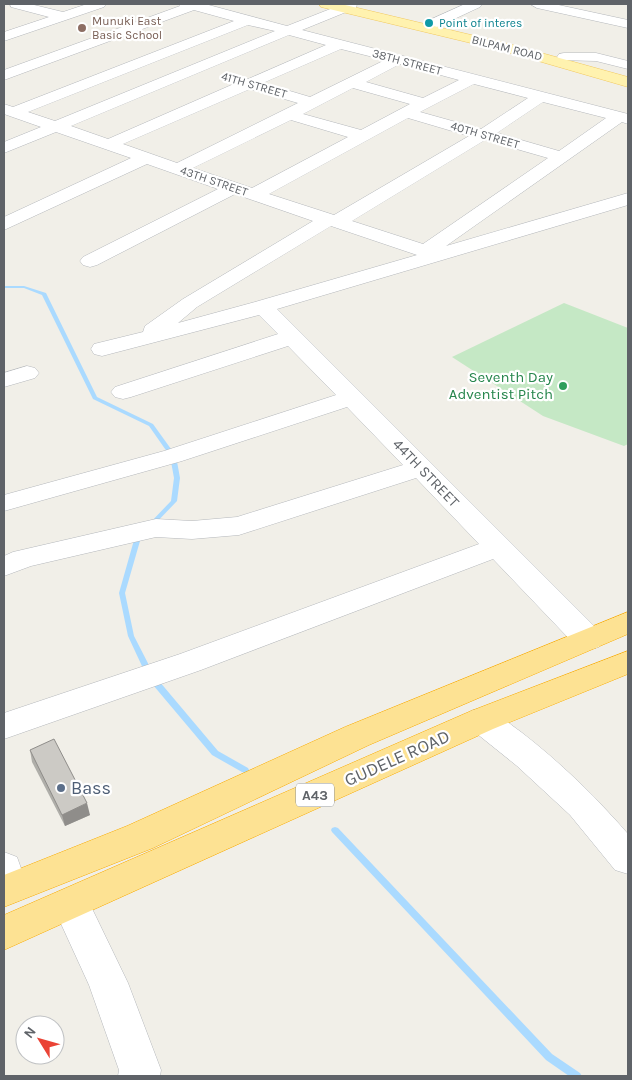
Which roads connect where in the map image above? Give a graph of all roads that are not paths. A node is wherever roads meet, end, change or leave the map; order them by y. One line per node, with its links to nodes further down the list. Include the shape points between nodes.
1 (9, 4): 7 (street)
2 (16, 4): 11 (street)
3 (192, 4): 13 (street, 38TH STREET); 16 (street, via 143,24)
4 (326, 4): 8 (main road, BILPAM ROAD)
5 (476, 4): 15 (street)
6 (537, 4): 12 (street)
7 (4, 5)
8 (347, 6): 15 (main road, BILPAM ROAD); 17 (street); 32 (main road, BILPAM ROAD)
9 (612, 8): 12 (street)
10 (97, 9): 11 (street)
11 (62, 16): 18 (street)
12 (596, 17): 14 (street)
13 (248, 20): 17 (street, 38TH STREET); 22 (street)
14 (628, 24)
15 (430, 25): 24 (main road, BILPAM ROAD)
16 (122, 26): 22 (street, via 149,40); 23 (street)
17 (290, 30): 21 (street, 38TH STREET); 25 (street)
18 (10, 35): 19 (street)
19 (35, 38)
20 (54, 44): 23 (street)
21 (340, 44): 26 (street, 38TH STREET); 34 (street)
22 (176, 47): 25 (street); 38 (street)
23 (72, 49): 29 (street)
24 (564, 57): 27 (street, via 596,57); 30 (main road, BILPAM ROAD)
25 (218, 60): 28 (street)
26 (397, 60): 31 (street, 38TH STREET); 33 (street)
27 (628, 65)
28 (196, 69): 34 (street, 41TH STREET); 42 (street)
29 (4, 75)
30 (628, 76)
31 (472, 79): 35 (street, 38TH STREET); 37 (street)
32 (628, 82)
33 (352, 83): 36 (street); 37 (street)
34 (249, 84): 36 (street, 41TH STREET); 45 (street)
35 (540, 97): 41 (street, 38TH STREET); 43 (street)
36 (311, 102): 40 (street)
37 (424, 103): 39 (street)
38 (9, 110): 42 (street, 43TH STREET)
39 (408, 113): 43 (street, 40TH STREET); 44 (street)
40 (290, 115): 44 (street); 49 (street)
41 (623, 118): 47 (street)
42 (55, 127): 45 (street, 43TH STREET); 46 (street)
43 (484, 134): 47 (street, 40TH STREET); 53 (street)
44 (361, 135): 51 (street)
45 (108, 145): 48 (street, 43TH STREET)
46 (4, 148)
47 (562, 157): 55 (street)
48 (146, 158): 49 (street, 43TH STREET); 54 (street)
49 (178, 169): 50 (street, 43TH STREET)
50 (233, 188): 51 (street, 43TH STREET); 56 (street)
51 (254, 195): 53 (street, 43TH STREET)
52 (628, 200): 55 (street)
53 (332, 221): 55 (street, 43TH STREET); 59 (street, via 190,303)
54 (4, 224)
55 (431, 253): 57 (street)
56 (90, 261)
57 (263, 307): 58 (street, 44TH STREET); 59 (street)
58 (292, 337): 63 (street); 64 (street, 44TH STREET)
59 (142, 339): 60 (street)
60 (102, 349)
61 (27, 373): 62 (street)
62 (4, 380)
63 (123, 392)
64 (352, 398): 65 (street, 44TH STREET); 66 (street, via 173,456)
65 (422, 468): 67 (street, 44TH STREET); 68 (street, via 239,526 192,530 156,528 23,558)
66 (4, 503)
67 (499, 547): 70 (street, 44TH STREET); 73 (street, via 151,677)
68 (4, 566)
69 (628, 622): 70 (highway, A43)
70 (588, 640): 75 (highway, A43, via 357,736 140,837)
71 (628, 662): 72 (highway, GUDELE ROAD / A43)
72 (482, 720): 74 (street, via 530,756 582,805); 76 (highway, GUDELE ROAD / A43)
73 (4, 726)
74 (628, 859)
75 (6, 882)
76 (71, 904): 77 (highway, GUDELE ROAD / A43); 78 (street, via 108,982 140,1070)
77 (4, 933)
78 (139, 1076)

